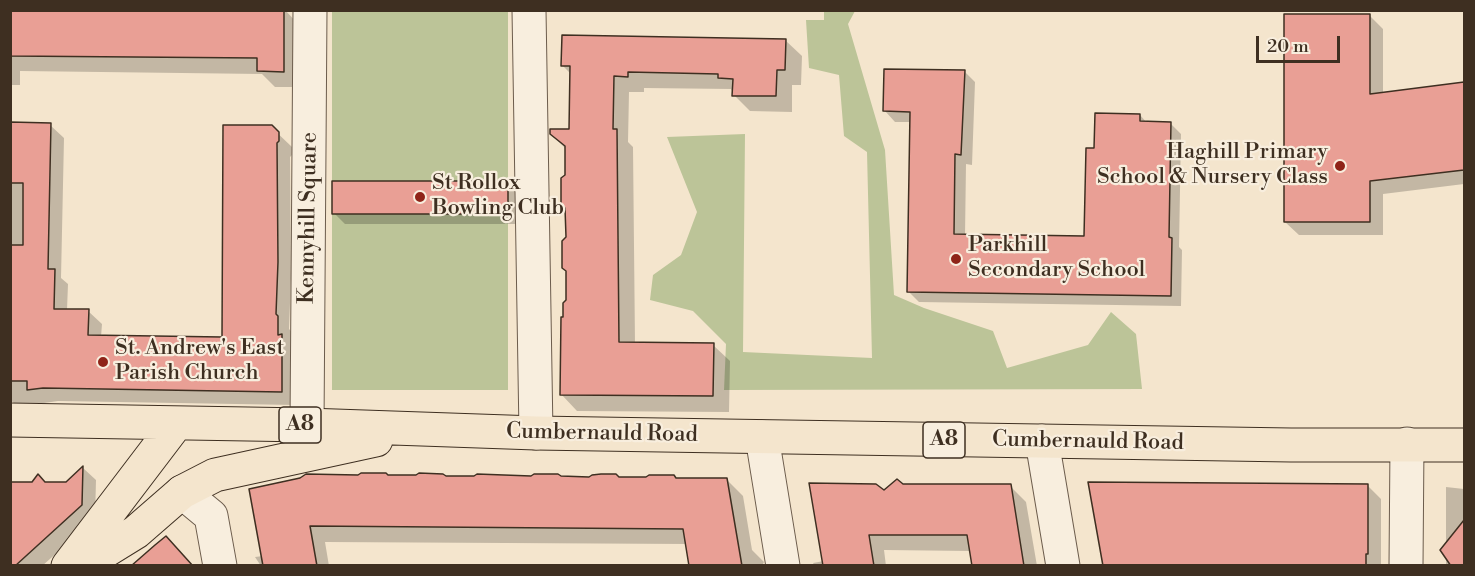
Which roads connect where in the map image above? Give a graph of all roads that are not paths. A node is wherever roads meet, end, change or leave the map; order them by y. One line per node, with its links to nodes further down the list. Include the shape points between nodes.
1 (310, 10): 5 (street, Kennyhill Square)
2 (529, 10): 7 (street)
3 (10, 420): 4 (main road, A8)
4 (176, 424): 5 (main road, Cumbernauld Road / A8); 13 (main road)
5 (306, 425): 6 (main road, Cumbernauld Road / A8)
6 (424, 429): 7 (main road, Cumbernauld Road / A8); 12 (main road, Cumbernauld Road, via 215,475)
7 (536, 434): 8 (main road, Cumbernauld Road / A8)
8 (762, 437): 9 (main road, Cumbernauld Road / A8); 16 (street)
9 (1042, 441): 10 (main road, Cumbernauld Road / A8); 17 (street)
10 (1407, 444): 11 (main road, Cumbernauld Road / A8); 18 (street)
11 (1464, 445)
12 (182, 492): 14 (main road, Cumbernauld Road, via 136,532); 15 (street, via 210,516)
13 (68, 566)
14 (81, 566)
15 (220, 566)
16 (783, 566)
17 (1063, 566)
18 (1406, 566)

